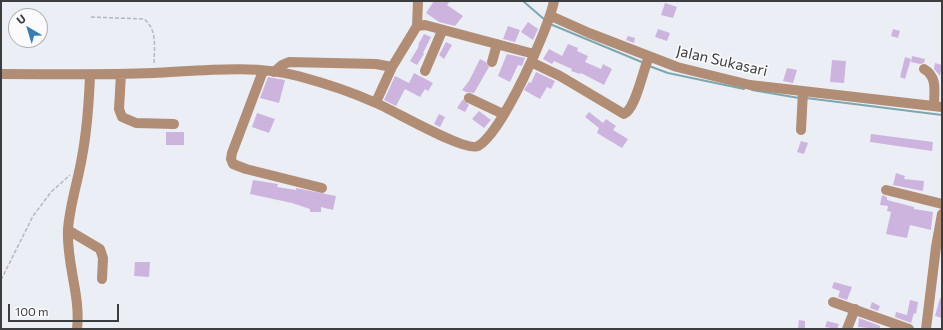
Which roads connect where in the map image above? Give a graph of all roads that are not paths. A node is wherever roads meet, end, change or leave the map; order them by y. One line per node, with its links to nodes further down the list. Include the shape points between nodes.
1 (418, 1): 4 (street)
2 (554, 1): 3 (street)
3 (550, 18): 7 (street); 8 (street, Jalan Sukasari)
4 (417, 26): 5 (street, via 424,25); 10 (street)
5 (442, 31): 6 (street); 13 (street)
6 (497, 44): 7 (street); 9 (street)
7 (533, 58): 8 (street, via 624,114 634,99); 22 (street, via 514,98)
8 (648, 58): 18 (street, Jalan Sukasari, via 750,86)
9 (492, 62)
10 (392, 67): 14 (street, via 376,64 289,62); 20 (street)
11 (924, 69): 21 (street, via 934,80)
12 (263, 71): 14 (street); 16 (street, via 208,69); 25 (street, via 232,153 233,164)
13 (425, 71)
14 (274, 72): 20 (street, via 297,75)
15 (1, 74): 17 (street)
16 (121, 74): 17 (street); 23 (street, via 119,109 122,117 136,123)
17 (90, 75): 29 (street, via 87,121)
18 (803, 93): 21 (street, Jalan Sukasari); 24 (street)
19 (469, 98): 22 (street)
20 (376, 102): 22 (street, via 472,148 487,139)
21 (938, 106)
22 (503, 114)
23 (174, 124)
24 (801, 130)
25 (322, 188)
26 (886, 190): 27 (street)
27 (942, 204)
28 (942, 214): 30 (street)
29 (68, 230): 31 (street, via 100,250); 34 (street)
30 (939, 248): 37 (street)
31 (102, 279)
32 (833, 302): 33 (street)
33 (855, 309): 35 (street); 36 (street)
34 (77, 329)
35 (847, 329)
36 (910, 329)
37 (926, 329)

